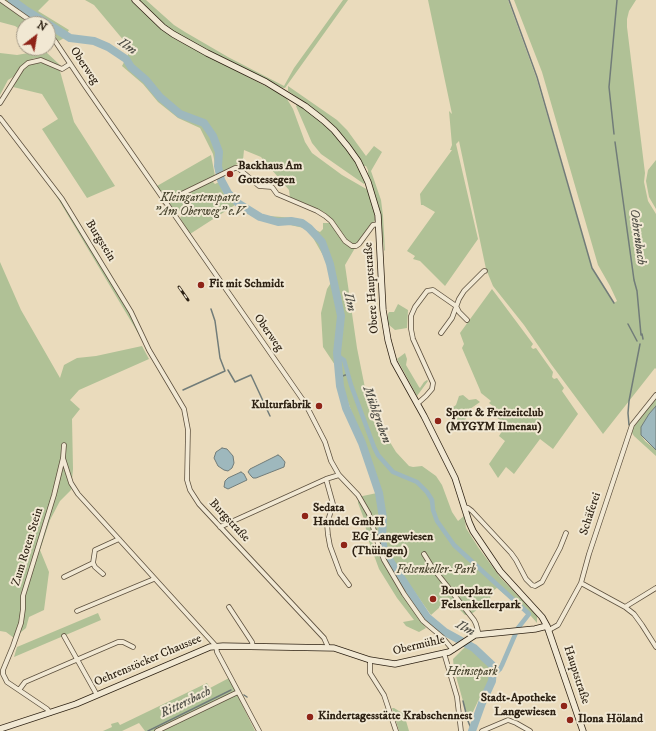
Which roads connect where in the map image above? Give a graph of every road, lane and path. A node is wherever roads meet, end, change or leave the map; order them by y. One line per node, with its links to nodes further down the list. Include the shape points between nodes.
1 (1, 0): 3 (street)
2 (135, 0): 9 (main road, Obere Hauptstraße, via 173,34 284,92 324,120 342,138 358,161 368,182)
3 (24, 16)
4 (56, 43): 5 (street, Oberweg)
5 (70, 64): 6 (street, via 62,69 41,60 28,63 22,68); 8 (street, Oberweg)
6 (0, 103)
7 (0, 118): 14 (street, Burgstein, via 62,199 131,312)
8 (165, 202): 9 (street, via 238,168 259,186 272,187 277,194 320,213 331,221 352,246 359,244 373,225); 19 (street, Oberweg, via 305,403)
9 (379, 224): 16 (main road, Obere Hauptstraße, via 383,310 388,340 395,366)
10 (485, 271): 11 (street, via 464,291)
11 (456, 306): 12 (street); 13 (street, via 452,318); 16 (street, via 429,290 413,311 413,339 433,383 432,389)
12 (467, 320)
13 (441, 332)
14 (169, 383): 22 (street, Burgstraße, via 186,416 188,485)
15 (656, 395): 30 (street, Schäferei, via 632,425 588,554)
16 (417, 404): 21 (main road, Obere Hauptstraße, via 455,478)
17 (64, 445): 18 (street, Zum Roten Stein)
18 (63, 458): 24 (street, Zum Roten Stein, via 74,489); 49 (street, Zum Roten Stein, via 23,596 21,623 3,670 7,682)
19 (339, 475): 20 (street); 44 (street, Oberweg, via 364,503 378,547 404,594 423,621)
20 (326, 479): 22 (street); 31 (street, via 333,504 327,524 330,546 340,573)
21 (464, 507): 23 (street, via 472,511 511,553 526,579 535,586 542,582); 36 (main road, Obere Hauptstraße, via 470,527 480,543 504,576 542,617)
22 (220, 527): 42 (street, Burgstraße, via 324,638)
23 (566, 533)
24 (119, 539): 26 (street, via 95,550); 29 (street, Zum Roten Stein)
25 (424, 554): 37 (street, via 474,620)
26 (93, 563): 27 (street); 28 (street)
27 (103, 574)
28 (64, 577)
29 (154, 579): 35 (street); 39 (street, Zum Roten Stein)
30 (581, 583): 34 (street); 36 (street, Schäferei, via 558,624)
31 (349, 585)
32 (656, 588): 34 (street)
33 (229, 607): 41 (street)
34 (625, 608): 43 (street, via 634,614)
35 (77, 611)
36 (548, 628): 37 (main road, Obermühle); 60 (main road, Hauptstraße)
37 (479, 635): 44 (main road, Obermühle)
38 (64, 636): 46 (street)
39 (216, 646): 41 (main road, Oehrenstöcker Chaussee); 50 (street); 51 (main road, Oehrenstöcker Chaussee)
40 (133, 647): 46 (street, via 118,642)
41 (253, 647): 42 (main road, Oehrenstöcker Chaussee)
42 (328, 647): 47 (main road, Oehrenstöcker Chaussee, via 338,648)
43 (656, 647)
44 (453, 650): 45 (main road, Obermühle)
45 (444, 653): 48 (main road, Obermühle, via 395,664); 58 (street, via 458,705)
46 (78, 660): 49 (street, via 24,682); 51 (street)
47 (370, 660): 48 (main road, Oehrenstöcker Chaussee); 57 (street, via 370,673 384,695)
48 (385, 663)
49 (19, 690): 52 (street, Zum Roten Stein)
50 (238, 692): 55 (street); 56 (street)
51 (97, 694): 52 (main road, Oehrenstöcker Chaussee)
52 (50, 713): 53 (main road, Oehrenstöcker Chaussee)
53 (0, 729)
54 (484, 730): 59 (street, via 508,720)
55 (157, 731)
56 (259, 731)
57 (396, 731)
58 (461, 731)
59 (530, 731)
60 (583, 731)

